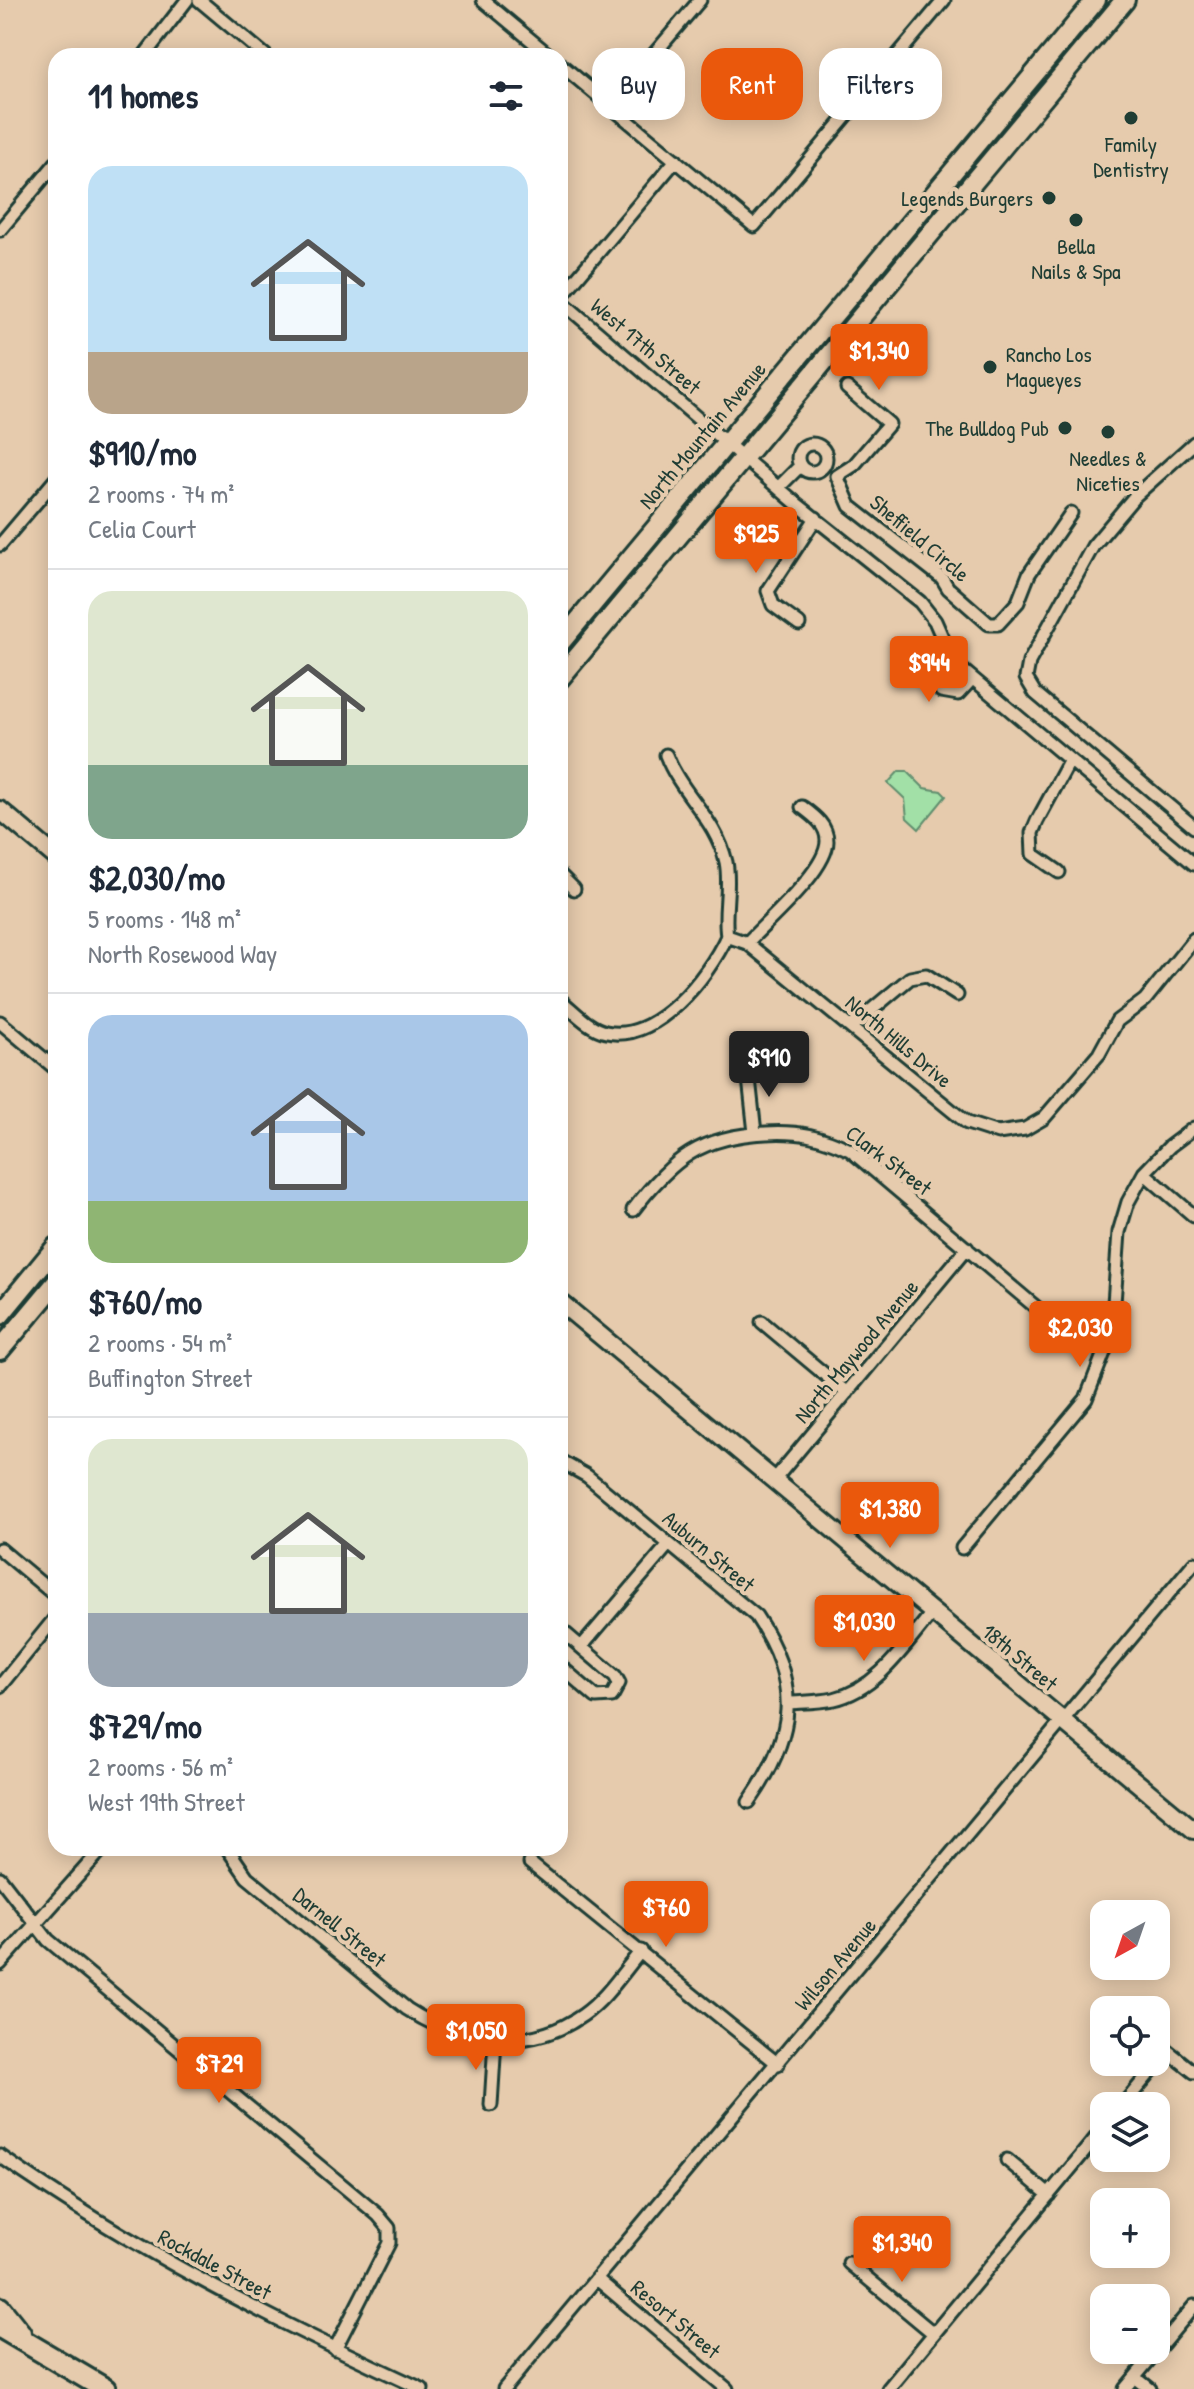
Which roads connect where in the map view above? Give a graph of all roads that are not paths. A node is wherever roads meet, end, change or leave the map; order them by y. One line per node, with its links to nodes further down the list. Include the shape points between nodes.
1 (187, 0): 8 (street)
2 (199, 0): 9 (street)
3 (483, 0): 10 (street)
4 (700, 0): 11 (street)
5 (944, 0): 15 (street, via 754,226)
6 (1096, 0): 17 (main road, North Mountain Avenue)
7 (1125, 0): 18 (main road, North Mountain Avenue)
8 (150, 48)
9 (256, 48)
10 (540, 48)
11 (659, 48)
12 (568, 71): 13 (street)
13 (592, 91)
14 (627, 120): 15 (street)
15 (676, 160): 20 (street)
16 (48, 173): 19 (street)
17 (954, 173): 18 (main road); 23 (main road, North Mountain Avenue)
18 (970, 189): 25 (main road, North Mountain Avenue)
19 (0, 230)
20 (568, 289)
21 (568, 306): 23 (street, West 17th Street)
22 (847, 388): 28 (street, via 889,424 854,465)
23 (728, 441): 25 (street, West 17th Street); 35 (main road, North Mountain Avenue)
24 (1194, 443): 43 (street, via 1135,496 1093,546 1029,662 1026,678 1055,711)
25 (745, 455): 29 (street, West 17th Street); 37 (main road, North Mountain Avenue)
26 (800, 466): 27 (street, via 809,472); 27 (street, via 800,450 809,445 823,451); 29 (street)
27 (823, 466): 28 (street)
28 (837, 476): 31 (street, Sheffield Circle, via 850,506 918,557 989,624 998,624 1009,614)
29 (779, 487): 32 (street, West 17th Street)
30 (48, 488): 33 (street)
31 (1071, 513)
32 (816, 518): 34 (street, via 768,591 773,605); 36 (street, West 17th Street, via 920,602)
33 (0, 545)
34 (799, 624)
35 (568, 633)
36 (948, 650): 38 (street, West 17th Street); 38 (street, via 935,675 941,691 958,694)
37 (568, 668)
38 (972, 679): 40 (street, West 17th Street)
39 (666, 755): 49 (street, via 676,782 708,818 719,843 729,889)
40 (1070, 760): 45 (street); 46 (street, via 1032,833 1033,854)
41 (802, 807): 51 (street, via 819,819 828,838 824,860)
42 (0, 812): 44 (main road)
43 (1194, 827)
44 (48, 851)
45 (1194, 864)
46 (1059, 872)
47 (568, 883): 48 (street)
48 (574, 889)
49 (727, 936): 51 (street, North Hills Drive); 53 (street, via 669,1012 637,1032 606,1032)
50 (1194, 939): 55 (street, North Hills Drive, via 1145,1000 1117,1021 1109,1041 1053,1110 1025,1129 998,1133 967,1123)
51 (747, 943): 55 (street, North Hills Drive)
52 (957, 995): 55 (street, via 926,975 910,978)
53 (568, 1007)
54 (0, 1022): 56 (street)
55 (851, 1027)
56 (48, 1062)
57 (748, 1069): 59 (street)
58 (1194, 1128): 60 (street)
59 (755, 1133): 61 (street, Clark Street, via 721,1137 696,1148 656,1179); 63 (street, Clark Street, via 818,1134 850,1150)
60 (1144, 1173): 62 (street); 69 (street, via 1119,1232)
61 (633, 1210)
62 (1194, 1216)
63 (967, 1248): 69 (street, Clark Street, via 1038,1309); 71 (street, North Maywood Avenue)
64 (48, 1257): 67 (main road)
65 (48, 1293): 70 (main road)
66 (568, 1309): 73 (main road, 18th Street)
67 (0, 1315)
68 (762, 1322): 71 (street)
69 (1112, 1332): 75 (street, via 1086,1399)
70 (0, 1350)
71 (847, 1393): 73 (street, North Maywood Avenue)
72 (568, 1465): 74 (street, Auburn Street)
73 (775, 1479): 79 (main road, 18th Street)
74 (669, 1544): 82 (street); 85 (street, Auburn Street, via 756,1616 774,1643)
75 (962, 1548)
76 (0, 1549): 78 (street)
77 (1194, 1563): 86 (street, Wilson Avenue)
78 (48, 1589)
79 (932, 1613): 85 (street, via 887,1668 860,1688 834,1699); 86 (main road, 18th Street)
80 (48, 1627): 84 (street)
81 (568, 1635): 82 (street)
82 (583, 1645): 83 (street, via 619,1683 612,1696 596,1697)
83 (568, 1673)
84 (0, 1686)
85 (789, 1703): 87 (street, via 773,1767)
86 (1063, 1721): 88 (main road, 18th Street); 97 (street, Wilson Avenue)
87 (749, 1802)
88 (1194, 1830)
89 (96, 1856): 93 (street)
90 (233, 1856): 96 (street, Darnell Street, via 247,1877 407,2009 434,2027)
91 (530, 1863): 94 (street)
92 (0, 1878): 93 (street)
93 (34, 1924): 95 (street); 112 (street, via 389,2228 389,2243)
94 (641, 1951): 96 (street, Darnell Street, via 584,2015 533,2035); 97 (street)
95 (0, 1964)
96 (495, 2041): 100 (street)
97 (778, 2064): 106 (street, Wilson Avenue)
98 (1194, 2072): 99 (street, via 1168,2051)
99 (1134, 2092)
100 (491, 2105)
101 (1090, 2145): 104 (street)
102 (0, 2156): 112 (street, Rockdale Street, via 160,2259)
103 (1007, 2160): 104 (street)
104 (1049, 2195): 110 (street)
105 (849, 2263): 110 (street)
106 (598, 2280): 116 (street, Wilson Avenue); 117 (street, Resort Street)
107 (1194, 2306): 113 (street)
108 (0, 2308): 111 (highway)
109 (0, 2327): 111 (highway)
110 (933, 2333): 118 (street)
111 (30, 2346): 114 (highway)
112 (335, 2349): 115 (street, Rockdale Street)
113 (1135, 2377): 119 (street); 120 (street)
114 (105, 2389)
115 (422, 2389)
116 (504, 2389)
117 (727, 2389)
118 (888, 2389)
119 (1125, 2389)
120 (1150, 2389)

